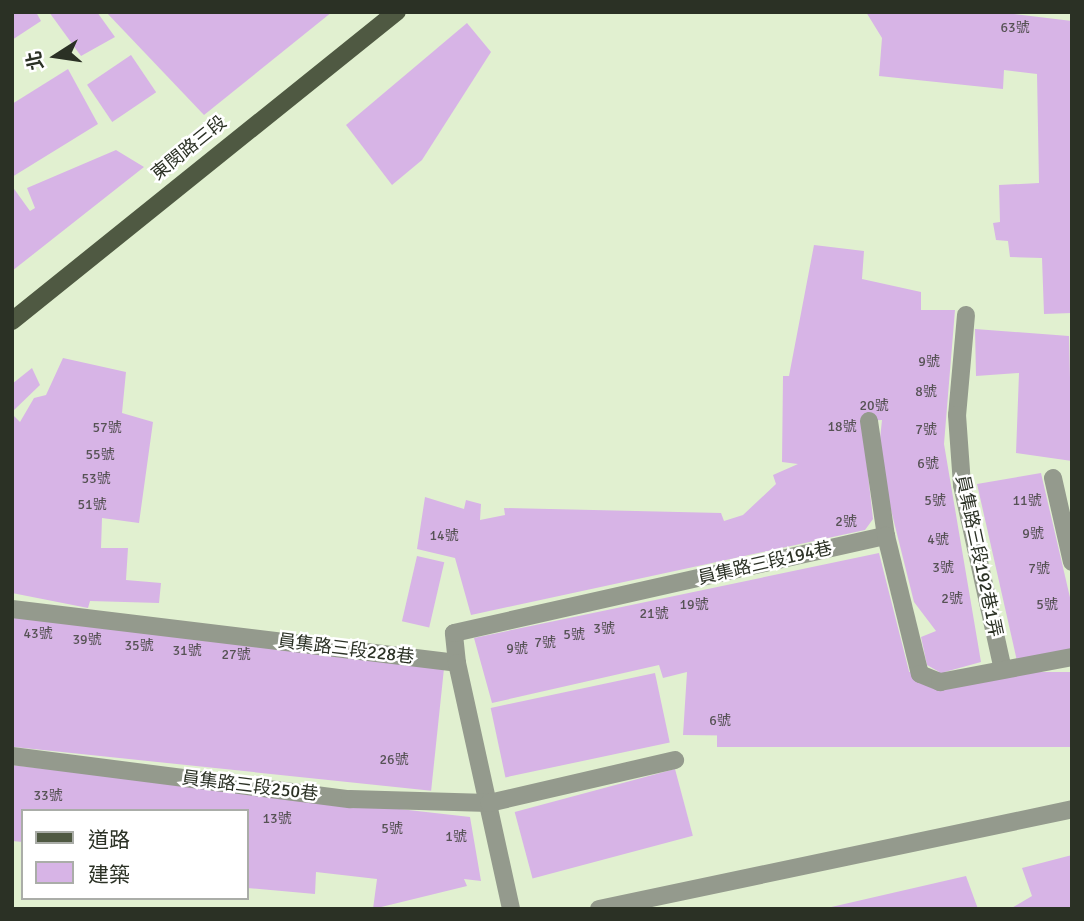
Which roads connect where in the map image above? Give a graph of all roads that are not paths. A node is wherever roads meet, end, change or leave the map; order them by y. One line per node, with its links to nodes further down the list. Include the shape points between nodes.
1 (397, 12): 3 (main road, 東閔路三段)
2 (966, 315): 11 (street, 員集路三段192巷1弄, via 957,415 962,485)
3 (12, 321)
4 (869, 421): 6 (street)
5 (1053, 478): 7 (street)
6 (886, 536): 10 (street, 員集路三段194巷, via 454,633); 11 (street, via 920,674 940,682)
7 (1072, 562)
8 (12, 609): 10 (street, 員集路三段228巷)
9 (1072, 657): 11 (street)
10 (457, 663): 14 (street)
11 (1003, 670)
12 (12, 756): 14 (street, 員集路三段250巷, via 350,799)
13 (675, 760): 14 (street, 員集路三段250巷)
14 (489, 803): 16 (street)
15 (1072, 809): 17 (street)
16 (511, 909)
17 (599, 909)

